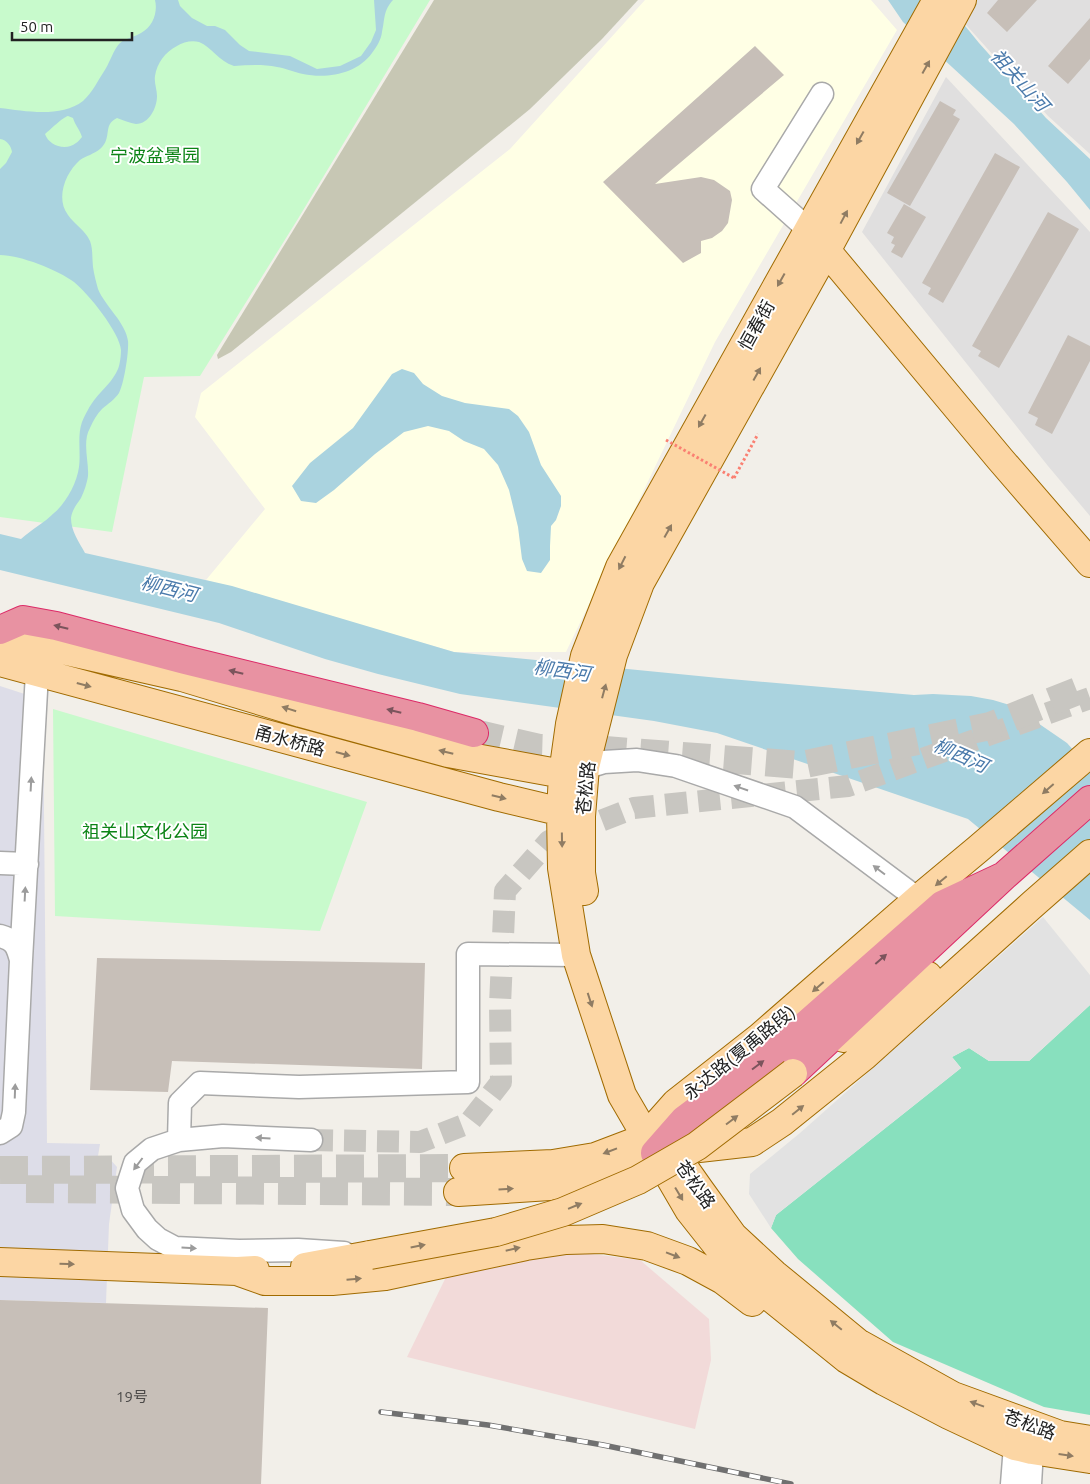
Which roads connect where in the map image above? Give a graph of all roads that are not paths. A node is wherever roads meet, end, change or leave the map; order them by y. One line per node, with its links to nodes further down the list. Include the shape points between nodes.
1 (937, 0): 4 (main road, 恒春街)
2 (962, 0): 4 (main road, 恒春街, one-way to 2)
3 (822, 94): 5 (street, via 763,189)
4 (893, 102): 5 (main road, 恒春街)
5 (817, 240): 6 (main road); 11 (main road, 恒春街, one-way to 5, via 640,583); 11 (main road, 恒春街, one-way to 11, via 620,567 585,656)
6 (1090, 563)
7 (0, 630): 12 (highway, one-way to 7, via 56,626 23,620)
8 (0, 636): 9 (main road, 甬水桥路)
9 (39, 660): 10 (main road, 甬水桥路); 14 (main road, 甬水桥路, one-way to 9, via 448,753 182,678); 16 (main road, 甬水桥路, one-way to 16, via 489,794); 20 (street, one-way to 9)
10 (0, 662)
11 (582, 726): 14 (main road, 苍松路)
12 (474, 733)
13 (1087, 755): 22 (main road, 永达路(夏禹路段), one-way to 22)
14 (574, 771): 16 (main road, 苍松路); 22 (street, one-way to 14, via 795,807 676,766 637,760 604,762)
15 (1090, 800): 21 (highway)
16 (571, 814): 24 (main road, 苍松路, one-way to 24, via 562,868); 28 (main road, 苍松路, via 593,952)
17 (1090, 836): 21 (main road)
18 (1090, 854): 21 (main road)
19 (0, 863): 20 (street)
20 (27, 864): 25 (street, one-way to 20)
21 (1019, 892): 26 (highway); 28 (highway, one-way to 21, via 776,1052 942,904); 28 (main road, one-way to 21, via 752,1142 782,1122 864,1056)
22 (918, 899): 28 (main road, 永达路(夏禹路段), one-way to 28, via 760,1037 676,1104)
23 (0, 936): 25 (street, via 10,938 18,947)
24 (576, 955): 28 (main road, 苍松路, one-way to 28, via 622,1095); 29 (street, via 468,954 468,1082 299,1087 200,1083 180,1103)
25 (21, 960): 27 (street, one-way to 25, via 11,1126 14,1112)
26 (793, 1073): 32 (main road, one-way to 26, bridge, via 496,1232 563,1212 638,1180 697,1146)
27 (0, 1133)
28 (656, 1139): 31 (main road, via 604,1176 550,1186); 36 (main road, 苍松路, one-way to 28, via 953,1396 858,1343 733,1236); 38 (main road, 苍松路, one-way to 38, via 689,1210 723,1253 760,1289 847,1358 884,1381)
29 (179, 1140): 30 (street, one-way to 29, via 223,1136); 32 (street, one-way to 32, via 152,1149 135,1164 127,1188 133,1210 158,1239 175,1248)
30 (311, 1140)
31 (461, 1180)
32 (370, 1255): 34 (main road, via 310,1267)
33 (6, 1260): 34 (main road, one-way to 34)
34 (237, 1271): 38 (main road, one-way to 38, via 265,1281 332,1281 385,1276 566,1240 603,1239 647,1246 688,1261 723,1280 889,1400 946,1430)
35 (1090, 1428): 36 (street)
36 (1060, 1435): 37 (main road, 苍松路)
37 (1090, 1440)
38 (1016, 1445): 39 (main road, 苍松路, one-way to 39); 40 (street, 苍松路); 41 (street, 苍松路)
39 (1090, 1459)
40 (1012, 1484)
41 (1030, 1484)

